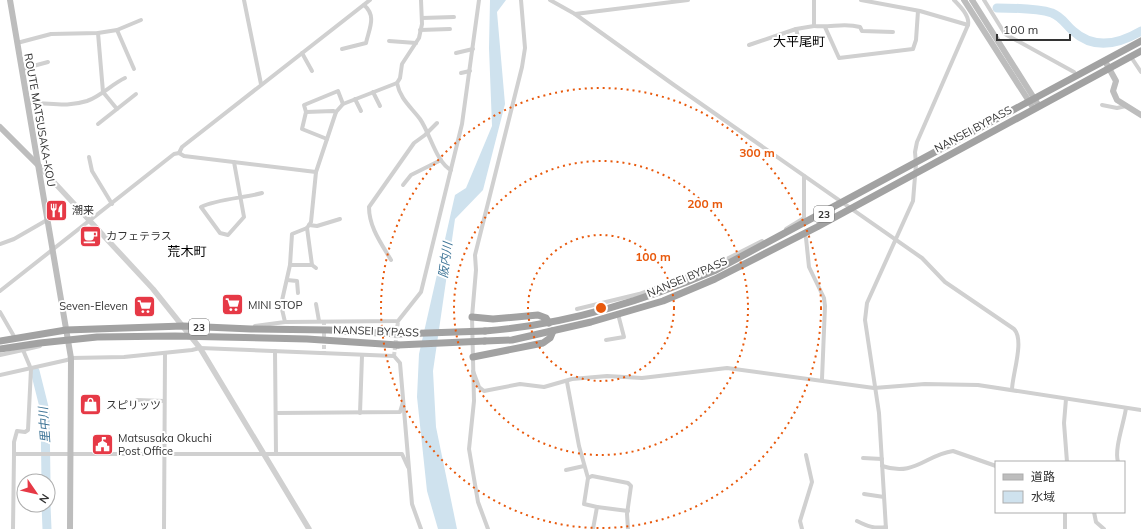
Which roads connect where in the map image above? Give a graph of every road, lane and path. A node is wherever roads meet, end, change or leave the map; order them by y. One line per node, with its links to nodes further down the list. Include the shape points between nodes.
1 (10, 0): 32 (main road, ROUTE MATSUSAKA-KOU)
2 (244, 0): 53 (street)
3 (370, 0): 15 (street)
4 (421, 0): 19 (street)
5 (479, 0): 37 (street)
6 (521, 0): 109 (street, via 524,54 475,255)
7 (550, 0): 17 (street)
8 (688, 0): 17 (street)
9 (814, 0): 22 (street)
10 (864, 0): 16 (street)
11 (954, 0): 21 (street, via 969,20)
12 (964, 0): 60 (main road)
13 (972, 0): 60 (main road)
14 (984, 0): 48 (street, via 1005,34)
15 (364, 5): 36 (street, via 372,18 366,43); 39 (street)
16 (918, 10): 21 (street); 23 (street, via 913,49 840,58)
17 (575, 14): 83 (street)
18 (454, 17): 19 (street)
19 (422, 18): 27 (street)
20 (141, 20): 26 (street)
21 (968, 25): 78 (street, via 914,152)
22 (814, 26): 23 (street); 25 (street)
23 (825, 27): 28 (street, via 848,24 860,27 862,31)
24 (450, 29): 27 (street)
25 (796, 29): 34 (street); 35 (street)
26 (117, 30): 29 (street); 44 (street)
27 (420, 30): 33 (street)
28 (893, 32)
29 (98, 33): 32 (street, via 51,34); 54 (street)
30 (389, 41): 33 (street)
31 (1141, 41): 43 (highway, NANSEI BYPASS / 23)
32 (17, 43): 45 (main road, ROUTE MATSUSAKA-KOU)
33 (416, 43): 52 (street, via 402,64)
34 (800, 44)
35 (749, 45)
36 (342, 49)
37 (473, 49): 40 (street); 46 (street)
38 (1141, 50): 43 (highway, NANSEI BYPASS / 23)
39 (302, 52): 47 (street); 53 (street)
40 (456, 53)
41 (1133, 60): 49 (street)
42 (48, 62): 45 (street)
43 (1107, 64): 60 (highway, NANSEI BYPASS / 23); 63 (main road, via 1116,81 1114,96)
44 (134, 69)
45 (22, 70): 58 (main road, ROUTE MATSUSAKA-KOU)
46 (470, 71): 50 (street); 80 (street, via 462,124)
47 (312, 72)
48 (1074, 72)
49 (1141, 72)
50 (461, 73)
51 (125, 78): 54 (street)
52 (397, 83): 55 (street); 72 (street, via 400,94)
53 (261, 84): 74 (street, via 182,147)
54 (103, 92): 58 (street, via 88,101 73,104 55,106 38,102); 64 (street)
55 (373, 92): 57 (street); 62 (street)
56 (136, 94): 64 (street)
57 (355, 100): 59 (street); 65 (street)
58 (28, 103): 79 (main road, ROUTE MATSUSAKA-KOU)
59 (342, 104): 66 (street, via 338,92 334,92 304,105); 67 (street)
60 (1034, 104): 78 (highway, NANSEI BYPASS / 23); 82 (highway, NANSEI BYPASS / 23)
61 (1102, 105): 63 (street, via 1117,108)
62 (380, 106)
63 (1126, 106): 68 (main road)
64 (118, 109): 70 (street)
65 (361, 111)
66 (306, 112): 67 (street); 73 (street, via 302,129)
67 (336, 112): 73 (street)
68 (1141, 115)
69 (437, 123): 72 (street)
70 (98, 124)
71 (0, 127): 79 (main road)
72 (428, 132): 76 (street); 98 (street, via 414,143 369,207 376,235)
73 (327, 139): 81 (street)
74 (179, 153): 77 (street, via 184,156); 88 (street)
75 (89, 157): 88 (street, via 92,171)
76 (441, 160): 80 (street); 84 (street, via 411,175)
77 (234, 162): 81 (street); 86 (street)
78 (916, 164): 82 (street); 87 (highway, NANSEI BYPASS / 23)
79 (39, 166): 91 (main road, ROUTE MATSUSAKA-KOU); 92 (street)
80 (451, 170): 110 (street, via 420,292 408,310 398,321)
81 (316, 172): 93 (street, via 311,222)
82 (915, 173): 89 (highway, NANSEI BYPASS / 23); 95 (street, via 913,201)
83 (804, 176): 87 (street); 106 (street, via 804,218 711,267 639,294)
84 (403, 185)
85 (262, 193): 86 (street)
86 (242, 198): 86 (street, via 244,217 228,235 220,233 201,207)
87 (844, 203): 89 (street); 112 (highway, NANSEI BYPASS / 23, via 716,270 666,292)
88 (112, 204): 92 (street)
89 (850, 208): 95 (street); 108 (highway, NANSEI BYPASS / 23, via 715,279 663,301)
90 (340, 219): 93 (street)
91 (47, 220): 96 (street); 97 (main road, ROUTE MATSUSAKA-KOU)
92 (90, 221): 97 (street); 113 (street, via 153,289)
93 (308, 227): 99 (street, via 292,234); 100 (street)
94 (806, 238): 135 (street, via 809,267 824,298 825,306)
95 (894, 239): 137 (street, via 867,303 865,320); 138 (street, via 922,258 945,282 1017,332 1018,345)
96 (0, 244)
97 (52, 251): 103 (street); 115 (main road, ROUTE MATSUSAKA-KOU)
98 (391, 260)
99 (290, 265): 100 (street); 102 (street)
100 (312, 265): 101 (street)
101 (316, 268)
102 (288, 280): 104 (street, via 297,281); 111 (street, via 281,305)
103 (0, 291)
104 (298, 293)
105 (316, 304): 110 (street)
106 (577, 310)
107 (0, 312): 118 (street)
108 (618, 314): 116 (highway, NANSEI BYPASS / 23); 120 (street, via 624,337)
109 (472, 317): 112 (highway, via 493,319 538,315 546,318); 130 (street)
110 (319, 320): 111 (street)
111 (285, 322): 114 (street)
112 (549, 323): 114 (highway, NANSEI BYPASS / 23, bridge, via 485,331 398,334)
113 (183, 326): 114 (highway, NANSEI BYPASS / 23); 115 (highway, NANSEI BYPASS / 23); 117 (street)
114 (251, 329)
115 (66, 330): 118 (highway, NANSEI BYPASS / 23); 119 (main road, ROUTE MATSUSAKA-KOU)
116 (553, 331): 117 (highway, NANSEI BYPASS / 23, bridge, via 512,340 398,346 307,339); 130 (highway, via 550,338 543,343)
117 (191, 337): 119 (highway, NANSEI BYPASS / 23, via 97,337); 123 (street)
118 (15, 338): 121 (highway, NANSEI BYPASS / 23)
119 (68, 340): 122 (highway, NANSEI BYPASS / 23); 131 (main road, ROUTE MATSUSAKA-KOU)
120 (606, 340)
121 (0, 341)
122 (40, 343): 124 (highway, NANSEI BYPASS / 23); 125 (street, via 40,346)
123 (200, 348): 126 (street); 127 (street); 150 (street)
124 (0, 349)
125 (23, 350): 128 (street); 132 (street)
126 (275, 351): 129 (street); 145 (street)
127 (165, 353): 131 (street); 142 (street)
128 (0, 355)
129 (362, 356): 141 (street, via 394,356 400,363); 146 (street)
130 (473, 356): 133 (street)
131 (71, 358): 132 (street); 149 (main road, ROUTE MATSUSAKA-KOU)
132 (31, 369): 134 (street); 148 (street, via 28,430 17,431)
133 (474, 371): 136 (street, via 479,387 484,391 520,384 544,387); 176 (street, via 469,449 478,502)
134 (0, 375)
135 (822, 379): 136 (street, via 727,368 642,378 607,376); 137 (street)
136 (567, 382): 157 (street)
137 (874, 388): 138 (street, via 926,384 978,385); 154 (street, via 879,413)
138 (1012, 390): 139 (street)
139 (1066, 399): 143 (street); 155 (street, via 1064,423)
140 (137, 400): 142 (street)
141 (404, 400): 146 (street, via 400,412); 160 (street)
142 (164, 401): 147 (street)
143 (1126, 408): 144 (street); 156 (street, via 1116,449)
144 (1141, 410)
145 (276, 413): 146 (street); 151 (street)
146 (360, 413)
147 (165, 453): 149 (street); 150 (street); 173 (street)
148 (14, 454): 149 (street); 171 (street)
149 (70, 454): 172 (main road, ROUTE MATSUSAKA-KOU)
150 (264, 454): 151 (street); 174 (street)
151 (276, 454): 160 (street, via 402,454)
152 (806, 455): 179 (street, via 812,482 800,521)
153 (863, 458): 154 (street)
154 (882, 459): 158 (street)
155 (1067, 461)
156 (1118, 461)
157 (584, 466): 161 (street); 162 (street)
158 (882, 466): 159 (street, via 912,469 953,451); 164 (street)
159 (995, 466)
160 (409, 470): 175 (street, via 412,504)
161 (566, 470)
162 (588, 478): 165 (street, via 584,504); 166 (street, via 592,476 628,483 631,486)
163 (864, 494): 164 (street)
164 (884, 497): 170 (street)
165 (597, 507): 166 (street); 177 (street)
166 (628, 511): 178 (street)
167 (1065, 513): 180 (street)
168 (1094, 513): 181 (street, via 1096,522)
169 (857, 521): 170 (street, via 869,527)
170 (886, 528)
171 (13, 529)
172 (70, 529)
173 (164, 529)
174 (309, 529)
175 (421, 529)
176 (488, 529)
177 (593, 529)
178 (628, 529)
179 (802, 529)
180 (1065, 529)
181 (1104, 529)

